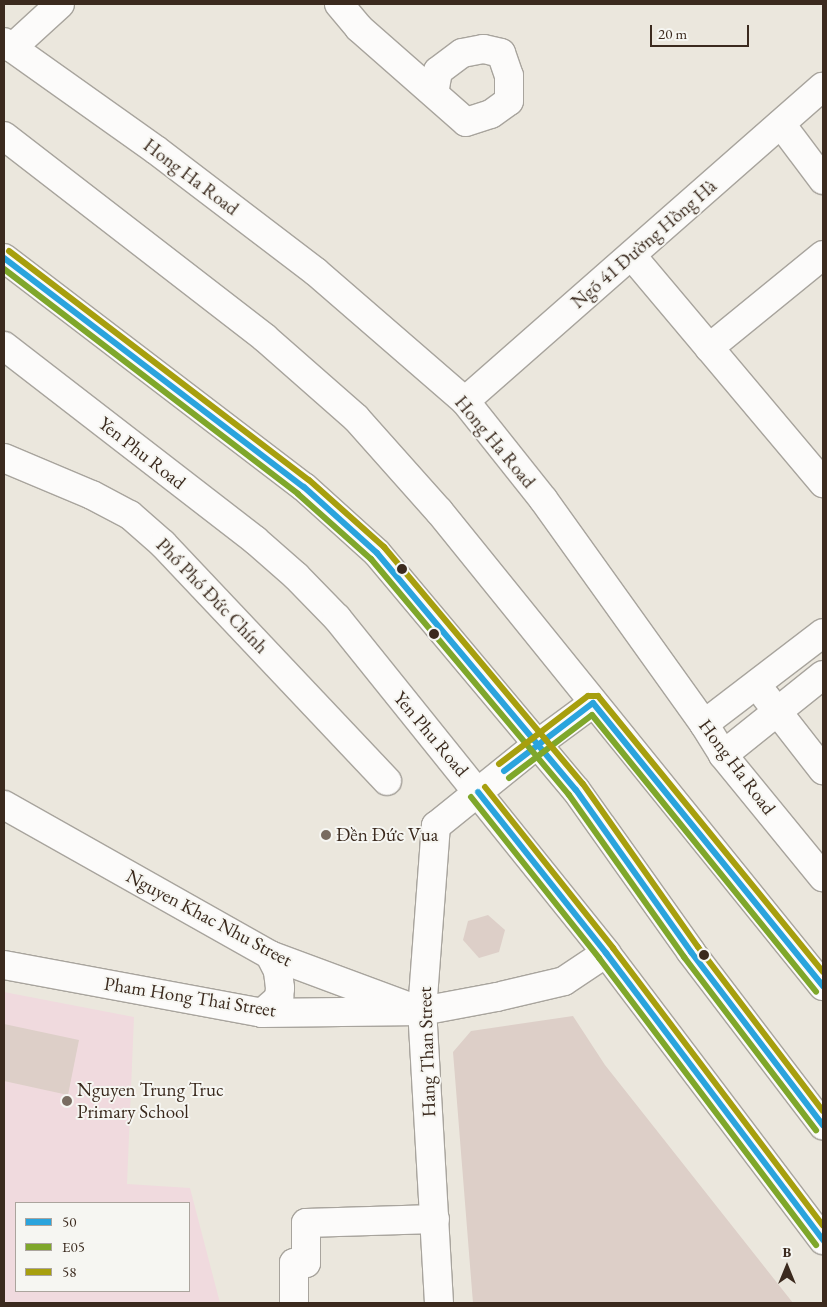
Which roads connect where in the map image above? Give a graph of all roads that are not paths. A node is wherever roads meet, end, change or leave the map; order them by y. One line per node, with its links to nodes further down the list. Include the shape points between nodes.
1 (60, 4): 3 (street)
2 (339, 4): 5 (street, via 359,28)
3 (8, 45): 14 (street, Hong Ha Road, via 156,150 316,272)
4 (823, 86): 6 (street, Ngõ 41 Đường Hồng Hà)
5 (434, 93)
6 (781, 124): 8 (street); 10 (street, Ngõ 41 Đường Hồng Hà)
7 (4, 136): 20 (street, via 265,338 356,418 439,511)
8 (823, 180)
9 (823, 255): 12 (street)
10 (632, 256): 12 (street); 14 (street, Ngõ 41 Đường Hồng Hà)
11 (4, 258): 23 (street, via 304,487 377,553)
12 (710, 348): 16 (street)
13 (9, 357): 27 (street, Yen Phu Road, via 255,540 296,576 337,618)
14 (465, 401): 22 (street, Hong Ha Road, via 543,500)
15 (4, 458): 26 (street, Phố Phó Đức Chính, via 92,494 130,515 163,544)
16 (819, 469)
17 (823, 633): 19 (street)
18 (823, 675): 21 (street)
19 (756, 684): 21 (street); 22 (street)
20 (593, 703): 23 (street, Hang Than Street); 33 (street)
21 (777, 710): 24 (street); 25 (street)
22 (704, 724): 24 (street, Hong Ha Road)
23 (539, 743): 27 (street, Hang Than Street); 36 (street, via 691,952)
24 (723, 755): 29 (street, Hong Ha Road)
25 (823, 770)
26 (387, 781)
27 (478, 792): 30 (street, Yen Phu Road); 34 (street, Hang Than Street, via 436,826)
28 (4, 806): 31 (street, Nguyen Khac Nhu Street)
29 (823, 877)
30 (606, 953): 34 (street, Pham Hong Thai Street, via 564,981); 38 (street, Yen Phu Road)
31 (270, 955): 34 (street, Nguyen Khac Nhu Street); 35 (street, via 278,971 280,993 279,998)
32 (4, 965): 35 (street, Pham Hong Thai Street)
33 (823, 986)
34 (422, 1011): 35 (street, Pham Hong Thai Street); 37 (street, Hang Than Street)
35 (262, 1013)
36 (823, 1125)
37 (435, 1219): 39 (street, via 306,1223 306,1263 294,1263); 40 (street, Hang Than Street)
38 (823, 1240)
39 (294, 1303)
40 (439, 1303)

